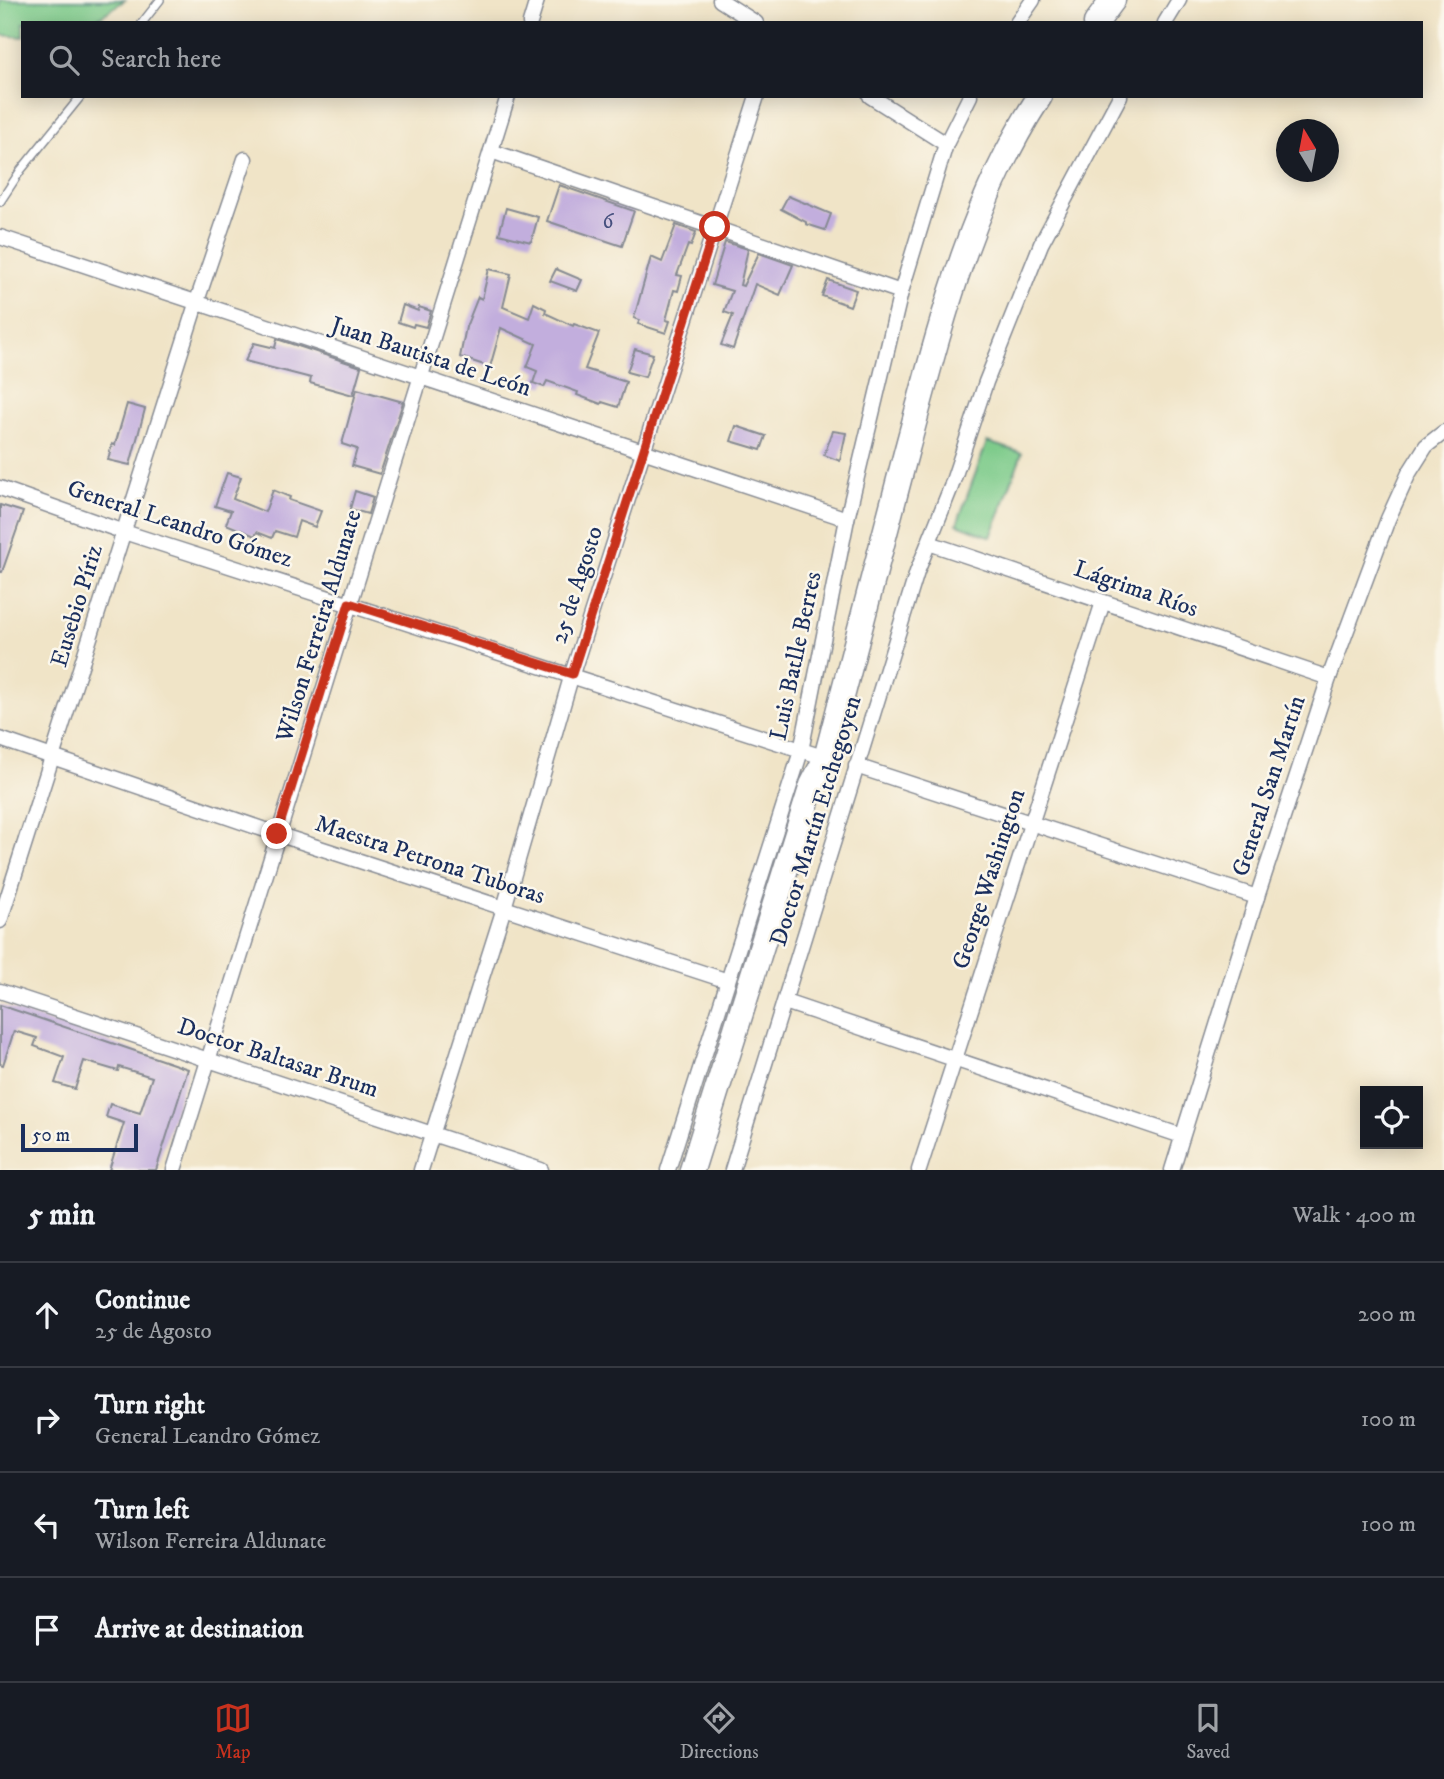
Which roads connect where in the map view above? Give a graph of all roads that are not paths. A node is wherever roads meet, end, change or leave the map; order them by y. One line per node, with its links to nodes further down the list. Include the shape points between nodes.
1 (160, 0): 7 (lane)
2 (537, 0): 8 (street)
3 (720, 0): 9 (street)
4 (1033, 0): 10 (street)
5 (1113, 0): 11 (highway)
6 (1179, 0): 12 (street)
7 (144, 21)
8 (531, 21)
9 (753, 21)
10 (1018, 21)
11 (1097, 21)
12 (1166, 21)
13 (79, 98): 23 (lane)
14 (507, 98): 21 (street, Wilson Ferreira Aldunate)
15 (756, 98): 24 (street, 25 de Agosto)
16 (873, 98): 20 (street)
17 (969, 98): 20 (street, Luis Batlle Berres)
18 (1039, 98): 42 (highway, via 1004,159 959,266)
19 (1120, 98): 34 (street, Doctor Martín Etchegoyen, via 1041,244)
20 (946, 144): 26 (street, Luis Batlle Berres)
21 (491, 151): 24 (street); 28 (street, Wilson Ferreira Aldunate)
22 (245, 159): 27 (street, Eusebio Píriz)
23 (0, 202)
24 (715, 227): 26 (street); 30 (street, 25 de Agosto)
25 (0, 237): 27 (street, Juan Bautista de León)
26 (901, 292): 32 (street, Luis Batlle Berres)
27 (196, 304): 28 (street, Juan Bautista de León); 33 (street, Eusebio Píriz)
28 (421, 377): 30 (street, Juan Bautista de León); 36 (street, Wilson Ferreira Aldunate)
29 (1444, 432): 38 (street, General San Martín, via 1426,446 1409,473)
30 (643, 452): 32 (street, Juan Bautista de León); 37 (street, 25 de Agosto)
31 (0, 488): 33 (street, General Leandro Gómez)
32 (847, 519): 40 (street, Luis Batlle Berres)
33 (124, 532): 36 (street, General Leandro Gómez); 41 (street, Eusebio Píriz)
34 (929, 543): 35 (street, Lágrima Ríos); 43 (street, Doctor Martín Etchegoyen)
35 (1103, 602): 38 (street, Lágrima Ríos); 44 (street, George Washington)
36 (349, 603): 37 (street, General Leandro Gómez); 45 (street, Wilson Ferreira Aldunate)
37 (572, 674): 40 (street, General Leandro Gómez); 47 (street, 25 de Agosto)
38 (1329, 678): 46 (street, General San Martín)
39 (0, 739): 41 (street, Maestra Petrona Tuboras)
40 (801, 751): 42 (street, General Leandro Gómez); 49 (street, Luis Batlle Berres)
41 (53, 756): 45 (street, Maestra Petrona Tuboras); 48 (street, Eusebio Píriz)
42 (826, 758): 60 (highway, via 812,785); 61 (highway, via 827,790)
43 (856, 766): 44 (street); 51 (street, Doctor Martín Etchegoyen)
44 (1031, 822): 46 (street); 53 (street, George Washington)
45 (277, 834): 47 (street, Maestra Petrona Tuboras); 52 (street, Wilson Ferreira Aldunate)
46 (1257, 897): 55 (street, General San Martín)
47 (504, 908): 49 (street, Maestra Petrona Tuboras); 54 (street, 25 de Agosto)
48 (0, 921)
49 (728, 981): 59 (street, Luis Batlle Berres)
50 (0, 991): 52 (street, Doctor Baltasar Brum)
51 (785, 1002): 53 (street); 62 (street, Doctor Martín Etchegoyen)
52 (208, 1059): 54 (street, Doctor Baltasar Brum); 56 (street, Wilson Ferreira Aldunate)
53 (955, 1059): 55 (street); 63 (street, George Washington)
54 (432, 1133): 57 (street, 25 de Agosto); 58 (street, Doctor Baltasar Brum)
55 (1182, 1136): 64 (street, General San Martín)
56 (174, 1170)
57 (421, 1170)
58 (541, 1170)
59 (668, 1170)
60 (692, 1170)
61 (709, 1170)
62 (732, 1170)
63 (919, 1170)
64 (1172, 1170)

